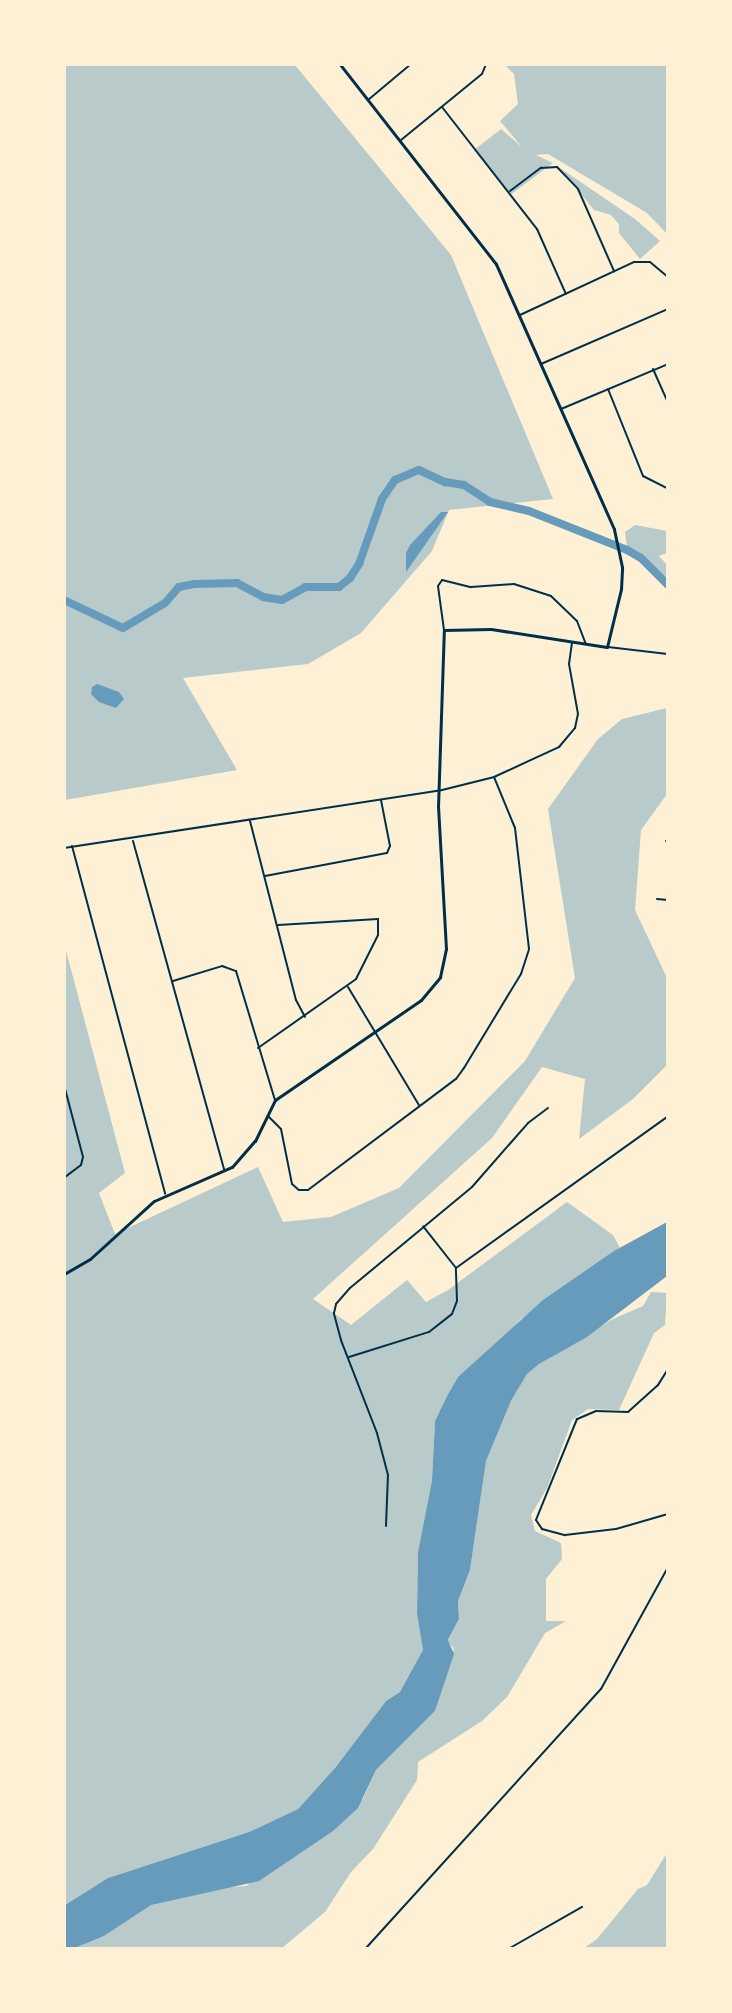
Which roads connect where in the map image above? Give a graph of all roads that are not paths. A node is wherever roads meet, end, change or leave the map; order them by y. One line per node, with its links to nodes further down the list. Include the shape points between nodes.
1 (340, 64): 4 (street)
2 (411, 64): 4 (street)
3 (486, 65): 5 (street, via 482,74)
4 (368, 100): 6 (street)
5 (442, 107): 6 (street); 7 (street)
6 (401, 140): 12 (street, via 486,246)
7 (510, 191): 8 (street, via 541,168 557,167 578,189); 10 (street, via 537,229)
8 (614, 271): 9 (street, via 641,261 650,262); 10 (street)
9 (668, 276)
10 (566, 294): 12 (street)
11 (668, 309): 13 (street)
12 (520, 315): 13 (street)
13 (541, 364): 18 (street)
14 (668, 364): 15 (street)
15 (652, 369): 16 (street); 17 (street)
16 (608, 389): 18 (street); 19 (street, via 643,476)
17 (668, 402)
18 (561, 409): 23 (street, via 620,554 621,589)
19 (668, 489)
20 (444, 630): 21 (street, via 491,628); 22 (street, via 438,586 442,580 471,586 532,587 566,609); 26 (street)
21 (572, 642): 22 (street); 25 (street, via 570,664 578,714 575,728 559,747)
22 (586, 644): 23 (street)
23 (607, 647): 24 (street)
24 (668, 654)
25 (494, 777): 26 (street); 43 (street, via 515,828 529,936 528,960 456,1079)
26 (438, 791): 27 (street); 39 (street, via 445,965 441,977 421,1000)
27 (381, 800): 28 (street); 32 (street, via 390,846 387,853)
28 (250, 820): 29 (street); 32 (street)
29 (132, 840): 30 (street); 36 (street)
30 (72, 846): 31 (street); 49 (street)
31 (64, 848)
32 (265, 876): 35 (street)
33 (657, 899): 34 (street)
34 (668, 900)
35 (278, 925): 37 (street, via 378,919 375,944 363,971); 38 (street, via 296,1000)
36 (173, 981): 40 (street, via 222,966 232,967 239,977); 47 (street)
37 (348, 987): 38 (street); 39 (street)
38 (305, 1017): 40 (street)
39 (374, 1032): 42 (street); 43 (street)
40 (258, 1048): 42 (street)
41 (64, 1085): 48 (street, via 83,1157 81,1165)
42 (275, 1100): 45 (street)
43 (420, 1106): 45 (street, via 303,1191 292,1184 281,1129)
44 (548, 1108): 50 (street, via 528,1123 472,1187)
45 (267, 1115): 47 (street, via 245,1155)
46 (668, 1116): 51 (street)
47 (224, 1170): 49 (street)
48 (64, 1178)
49 (165, 1194): 52 (street, via 90,1259)
50 (423, 1226): 51 (street); 53 (street, via 336,1304 336,1324)
51 (456, 1268): 53 (street, via 457,1300 442,1324 417,1336)
52 (64, 1274)
53 (348, 1357): 56 (street, via 388,1476)
54 (668, 1369): 55 (street, via 658,1385 628,1412 596,1411 577,1419 536,1520 542,1529 565,1535 616,1529)
55 (667, 1514): 58 (street, via 667,1569 601,1689)
56 (386, 1526)
57 (582, 1906): 59 (street)
58 (367, 1948)
59 (510, 1948)

